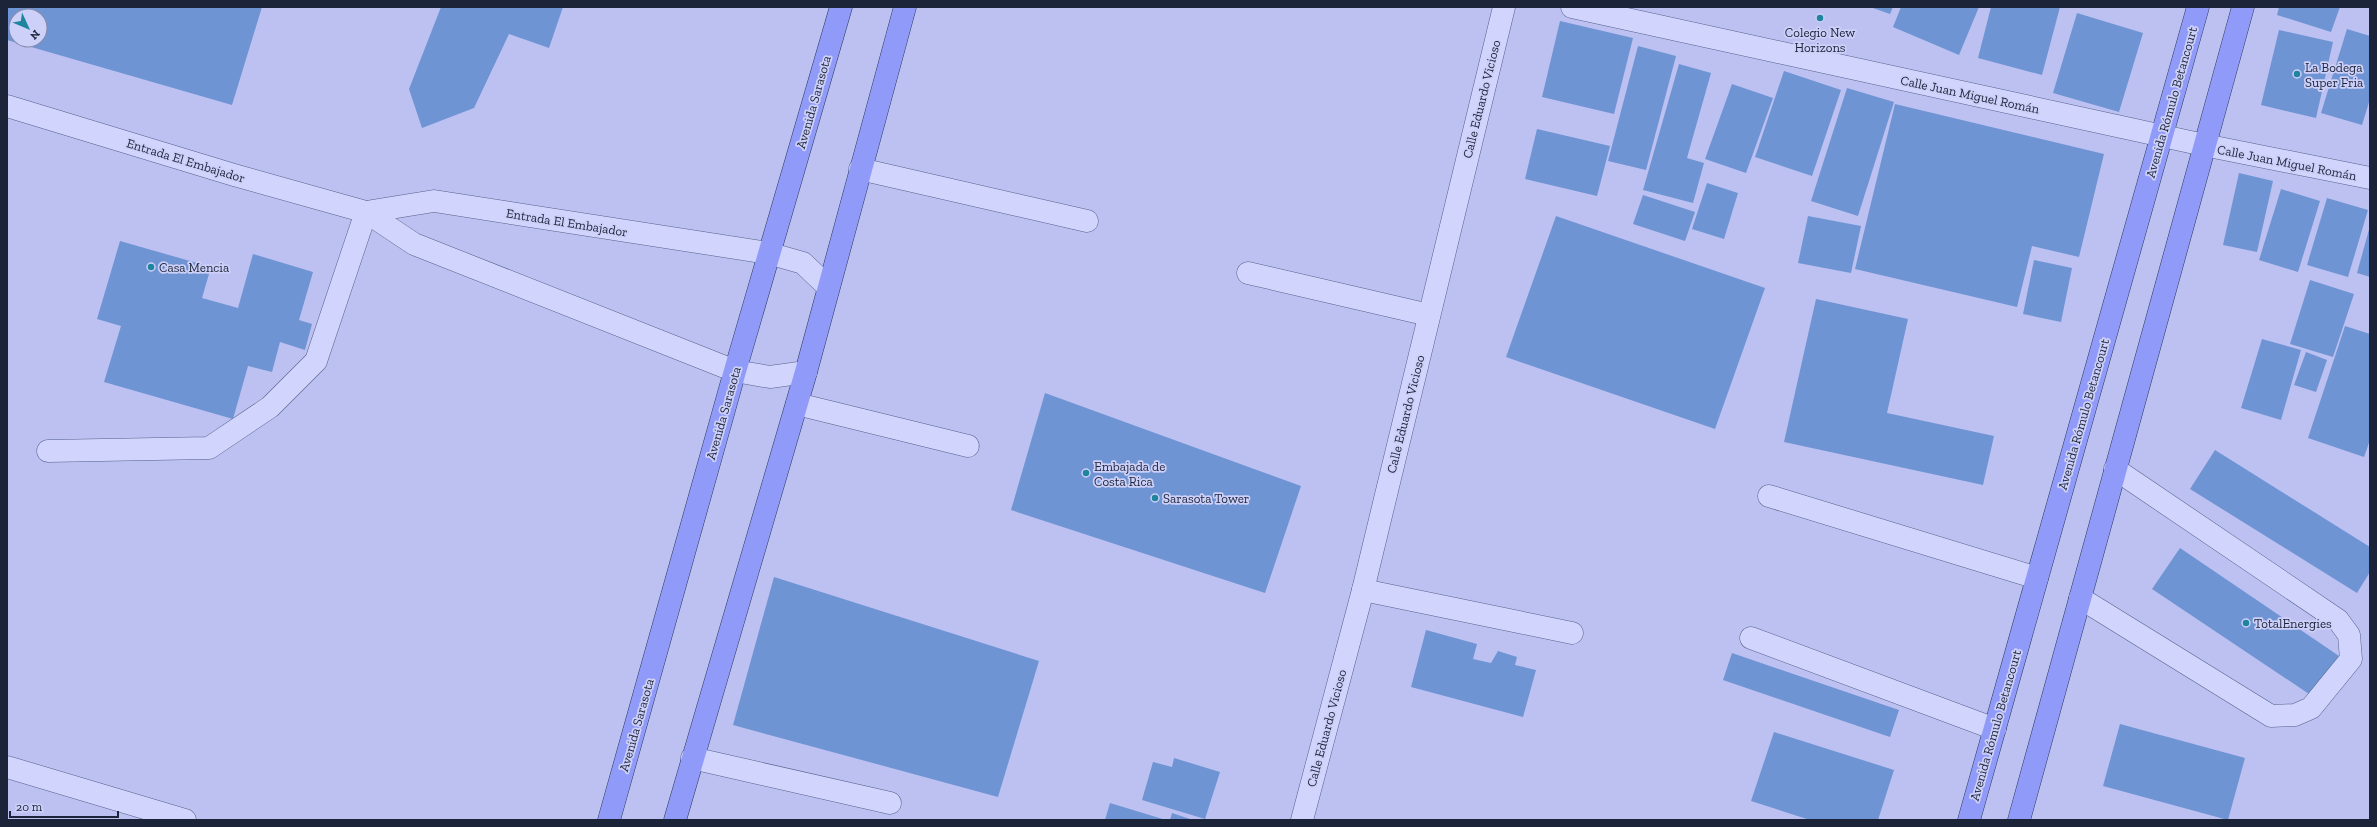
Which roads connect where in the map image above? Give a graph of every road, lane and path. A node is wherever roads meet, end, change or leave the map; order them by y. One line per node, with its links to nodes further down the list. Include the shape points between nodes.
1 (841, 7): 14 (main road, Avenida Sarasota)
2 (905, 7): 10 (main road)
3 (1504, 7): 17 (street, Calle Eduardo Vicioso)
4 (1572, 7): 8 (street, Calle Juan Miguel Román)
5 (2198, 7): 8 (main road, Avenida Rómulo Betancourt)
6 (2243, 7): 9 (main road)
7 (7, 106): 12 (street, Entrada El Embajador)
8 (2162, 136): 9 (street, Calle Juan Miguel Román); 25 (main road, Avenida Rómulo Betancourt)
9 (2204, 146): 11 (street, Calle Juan Miguel Román); 23 (main road)
10 (860, 169): 13 (street); 16 (main road)
11 (2369, 174)
12 (366, 212): 14 (street, Entrada El Embajador, via 434,201); 18 (street, Entrada El Embajador, via 414,244); 22 (street, via 316,361 270,408 209,448)
13 (1087, 221)
14 (768, 253): 16 (street, Entrada El Embajador, via 803,263); 18 (main road, Avenida Sarasota)
15 (1248, 273): 17 (street)
16 (828, 287): 19 (main road)
17 (1429, 314): 26 (street, Calle Eduardo Vicioso)
18 (734, 372): 19 (street, Entrada El Embajador, via 770,377); 35 (main road, Avenida Sarasota)
19 (806, 372): 20 (main road)
20 (797, 404): 21 (street); 31 (main road)
21 (968, 446)
22 (48, 451)
23 (2115, 469): 27 (main road); 27 (street, via 2338,620 2349,635 2351,659 2311,708 2295,715 2271,716)
24 (1769, 496): 25 (street)
25 (2037, 578): 30 (main road, Avenida Rómulo Betancourt)
26 (1363, 590): 28 (street); 37 (street, Calle Eduardo Vicioso)
27 (2080, 598): 39 (main road)
28 (1572, 632)
29 (1751, 638): 30 (street)
30 (1994, 729): 38 (main road, Avenida Rómulo Betancourt)
31 (692, 758): 33 (street); 36 (main road)
32 (7, 767): 34 (street)
33 (890, 803)
34 (185, 820)
35 (609, 820)
36 (675, 820)
37 (1302, 820)
38 (1969, 820)
39 (2019, 820)

